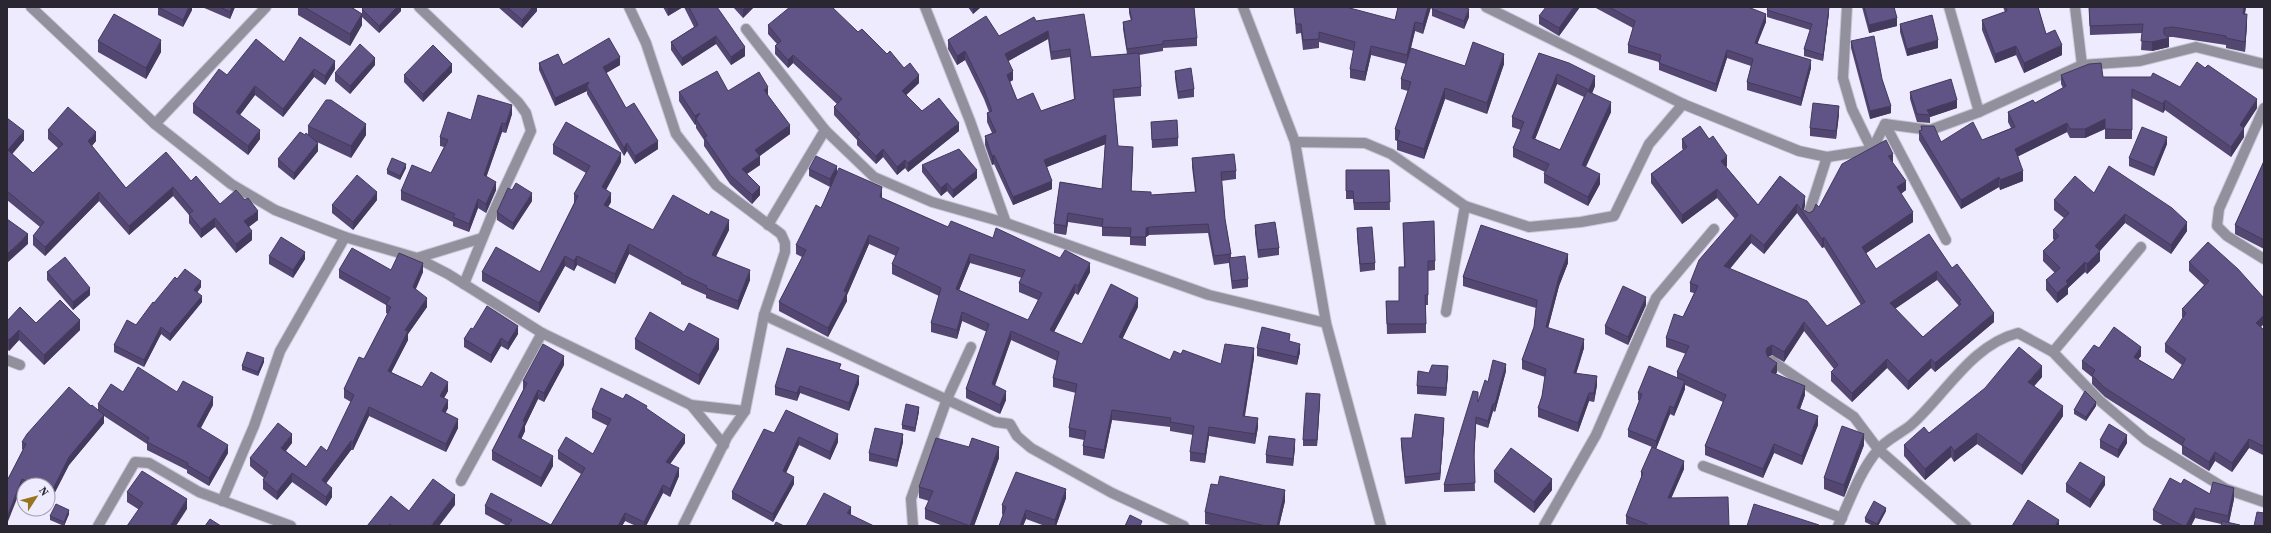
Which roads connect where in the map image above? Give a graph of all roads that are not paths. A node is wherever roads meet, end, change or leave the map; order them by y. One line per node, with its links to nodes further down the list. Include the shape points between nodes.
1 (31, 7): 17 (street)
2 (266, 7): 17 (street)
3 (419, 7): 29 (street, via 518,102 526,113 531,131)
4 (629, 7): 26 (street, via 646,43 676,134 716,186)
5 (925, 7): 25 (street, via 970,121)
6 (1243, 7): 20 (street)
7 (1486, 7): 14 (street)
8 (1847, 7): 21 (street, via 1843,78 1852,109)
9 (1949, 7): 16 (street)
10 (2075, 7): 12 (street)
11 (746, 29): 19 (street)
12 (2082, 64): 13 (street, via 2140,61 2196,47); 16 (street)
13 (2264, 64)
14 (1683, 104): 22 (street, via 1799,151); 23 (street, via 1648,144 1614,216 1529,227)
15 (2264, 108): 33 (street, via 2219,209 2218,226 2227,236)
16 (1979, 112): 18 (street, via 1930,130)
17 (155, 124): 28 (street, via 231,184 275,210)
18 (1885, 124): 21 (street); 30 (street)
19 (825, 130): 25 (street, via 874,177 932,202); 26 (street)
20 (1295, 142): 23 (street, via 1365,143 1391,154); 37 (street)
21 (1872, 150): 22 (street)
22 (1827, 157): 24 (street)
23 (1465, 206): 35 (street)
24 (1808, 216)
25 (1006, 224): 37 (street, via 1208,295)
26 (768, 225): 36 (street, via 781,234 785,242 785,252)
27 (1714, 229): 60 (street, via 1656,298 1596,435)
28 (345, 237): 32 (street); 51 (street, via 280,351 254,426)
29 (482, 238): 32 (street); 34 (street)
30 (1946, 240)
31 (2141, 247): 40 (street)
32 (417, 258): 34 (street)
33 (2264, 259)
34 (464, 284): 38 (street)
35 (1446, 312)
36 (764, 315): 44 (street); 46 (street)
37 (1326, 323): 59 (street)
38 (542, 333): 45 (street); 50 (street)
39 (971, 347): 44 (street)
40 (2053, 352): 48 (street, via 2018,333 2006,336 1976,357 1911,425); 52 (street, via 2099,400 2146,440 2226,489)
41 (7, 360): 43 (street)
42 (1772, 361): 48 (street, via 1854,417)
43 (20, 365)
44 (947, 400): 57 (street, via 911,499); 58 (street, via 995,422 1010,424 1017,436 1030,448 1112,493)
45 (691, 405): 46 (street); 47 (street)
46 (745, 411): 47 (street)
47 (724, 445): 56 (street)
48 (1878, 449): 53 (street, via 1861,473); 61 (street)
49 (1703, 466): 53 (street)
50 (461, 481)
51 (222, 501): 54 (street, via 199,492 149,463 135,462); 55 (street)
52 (2264, 502)
53 (1840, 522)
54 (98, 526)
55 (291, 526)
56 (683, 526)
57 (913, 526)
58 (1184, 526)
59 (1380, 526)
60 (1544, 526)
61 (1966, 526)

